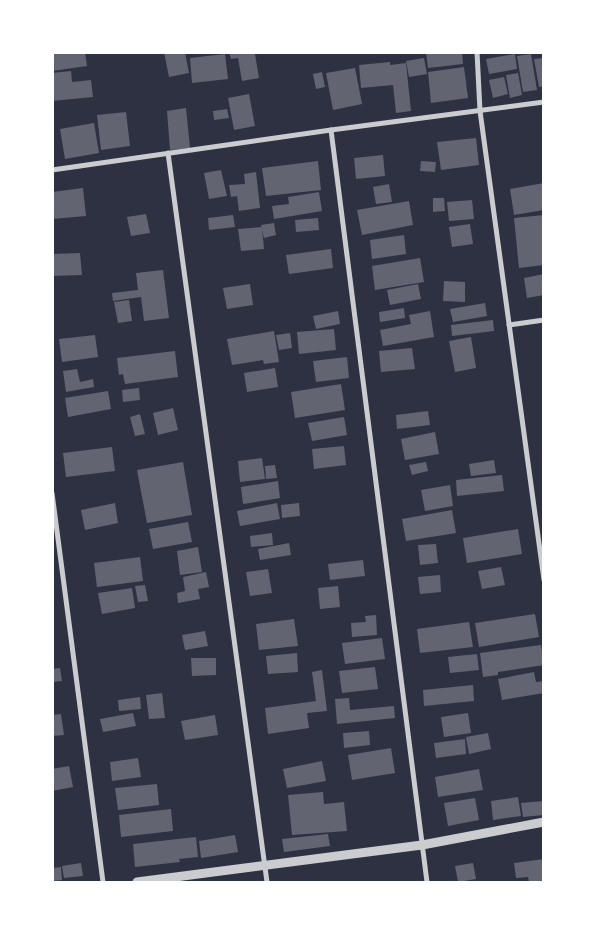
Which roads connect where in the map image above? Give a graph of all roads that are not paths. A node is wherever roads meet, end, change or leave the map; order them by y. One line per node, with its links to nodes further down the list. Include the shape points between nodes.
1 (477, 52): 3 (street)
2 (544, 102): 3 (street)
3 (480, 111): 4 (street); 8 (street)
4 (331, 130): 5 (street); 12 (street)
5 (168, 153): 6 (street); 13 (street)
6 (52, 170)
7 (544, 320): 8 (street)
8 (509, 325): 10 (street)
9 (52, 493): 14 (street)
10 (544, 580)
11 (544, 822): 12 (street)
12 (422, 845): 13 (street); 17 (street)
13 (265, 865): 15 (street); 16 (street)
14 (103, 882)
15 (137, 882)
16 (267, 882)
17 (427, 882)

